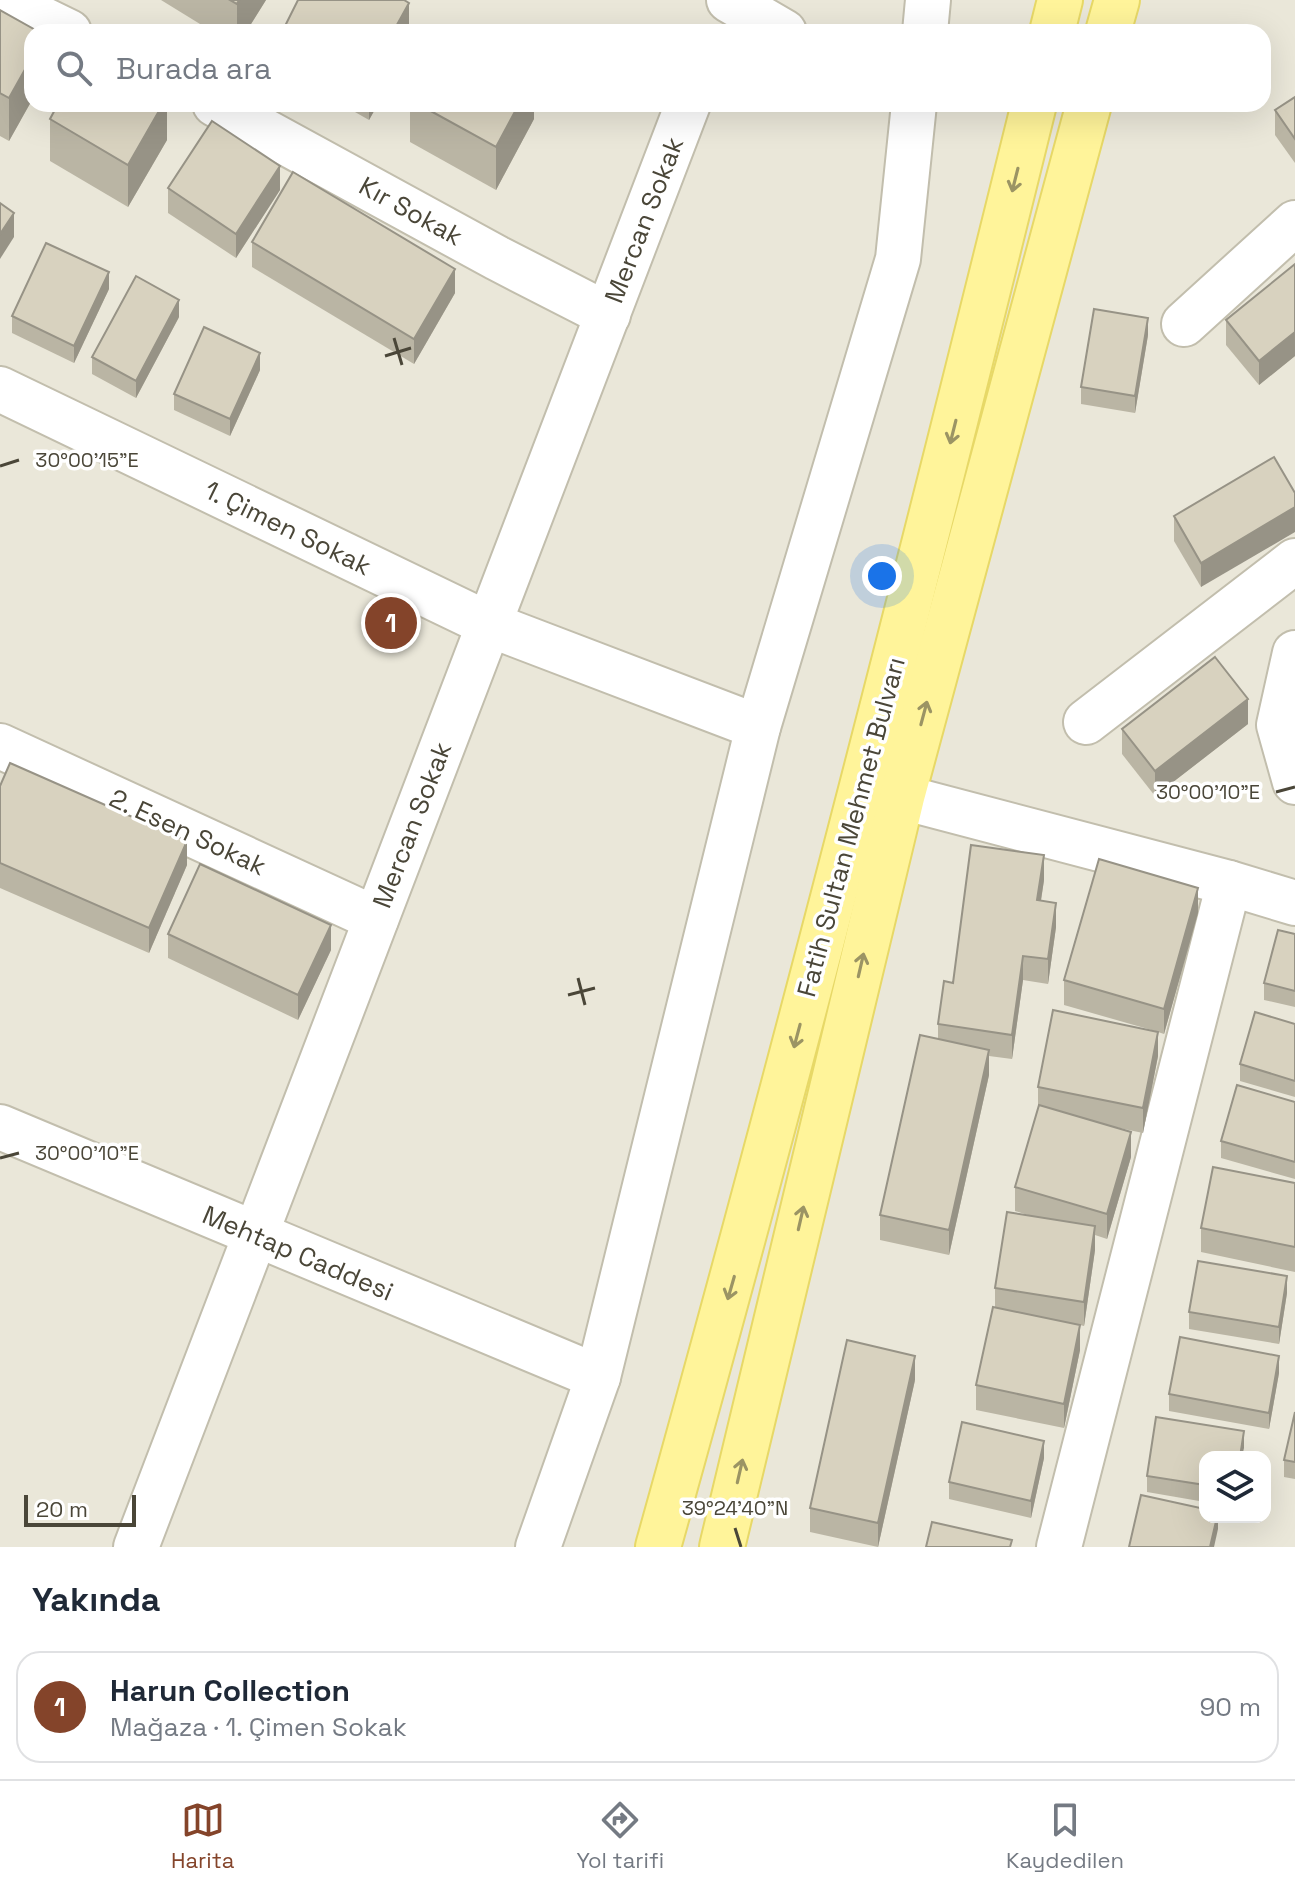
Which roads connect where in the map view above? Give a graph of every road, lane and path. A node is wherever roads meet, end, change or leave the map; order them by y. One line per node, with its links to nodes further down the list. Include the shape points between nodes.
1 (3, 0): 6 (street)
2 (729, 0): 7 (street); 8 (street)
3 (928, 0): 9 (street)
4 (1060, 0): 10 (main road)
5 (1117, 0): 11 (main road)
6 (52, 24)
7 (719, 24)
8 (770, 24)
9 (926, 24)
10 (1054, 24)
11 (1110, 24)
12 (230, 112): 18 (street, Kır Sokak)
13 (685, 112): 18 (street, Mercan Sokak)
14 (911, 112): 25 (street, via 898,259)
15 (1032, 112): 28 (main road, Fatih Sultan Mehmet Bulvarı, one-way to 28, via 932,518)
16 (1087, 112): 28 (main road, Fatih Sultan Mehmet Bulvarı, one-way to 16)
17 (1295, 223): 19 (street)
18 (608, 315): 22 (street, Mercan Sokak)
19 (1184, 324)
20 (0, 389): 22 (street, 1. Çimen Sokak)
21 (1295, 561): 24 (street)
22 (488, 624): 25 (street, 1. Çimen Sokak); 31 (street, Mercan Sokak)
23 (1295, 653): 27 (street, via 1279,725)
24 (1086, 722)
25 (758, 727): 34 (street)
26 (0, 746): 31 (street, 2. Esen Sokak)
27 (1295, 782)
28 (882, 791): 29 (street); 37 (main road, Fatih Sultan Mehmet Bulvarı, one-way to 37, via 744,1240); 38 (main road, Fatih Sultan Mehmet Bulvarı, one-way to 28)
29 (1229, 883): 30 (street); 39 (street)
30 (1295, 903)
31 (376, 919): 33 (street, Mercan Sokak)
32 (0, 1127): 33 (street, Mehtap Caddesi)
33 (255, 1236): 34 (street, Mehtap Caddesi); 35 (street, Mercan Sokak)
34 (598, 1377): 36 (street)
35 (136, 1547)
36 (538, 1547)
37 (658, 1547)
38 (722, 1547)
39 (1059, 1547)

